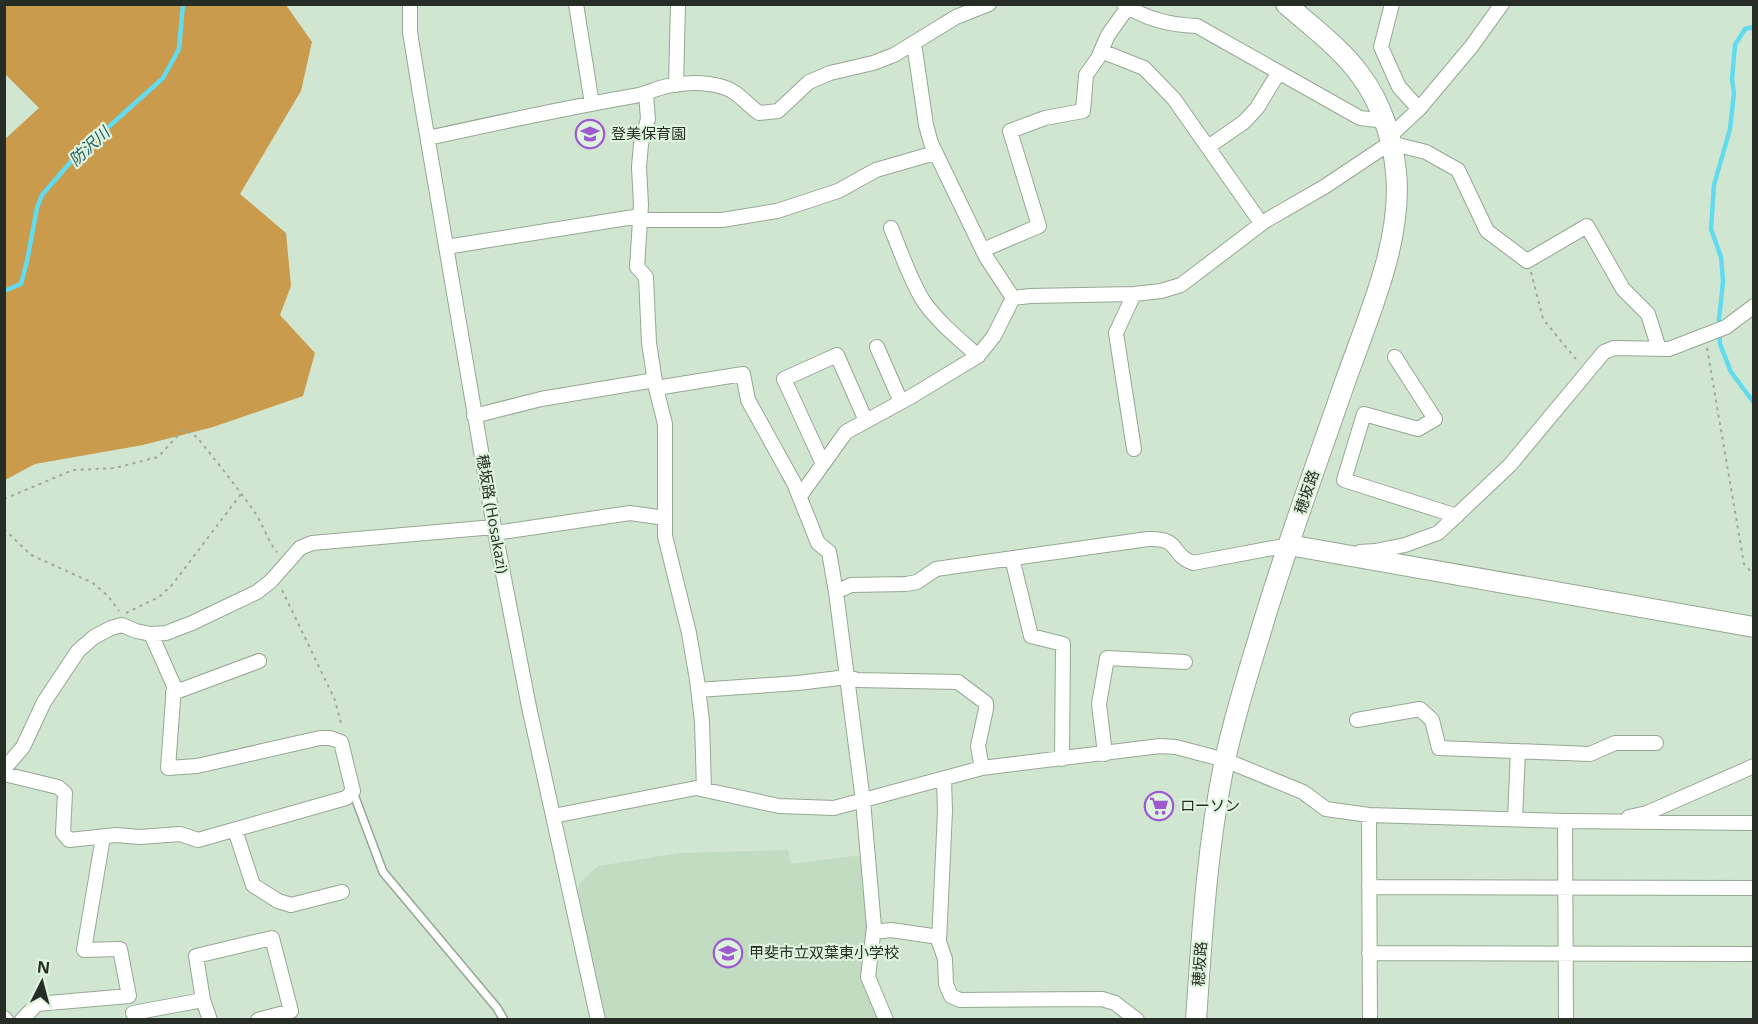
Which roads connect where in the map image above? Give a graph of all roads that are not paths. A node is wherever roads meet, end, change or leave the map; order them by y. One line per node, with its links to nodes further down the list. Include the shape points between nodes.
1 (410, 4): 17 (street, 穂坂路 (Hosakazi), via 410,32)
2 (576, 4): 14 (street)
3 (678, 4): 12 (street)
4 (989, 4): 9 (street, via 956,17)
5 (1286, 4): 16 (main road, 穂坂路, via 1362,76)
6 (1392, 4): 15 (street, via 1381,46 1399,87)
7 (1502, 4): 15 (street)
8 (1126, 6): 10 (street); 11 (street, via 1173,25 1197,26)
9 (914, 43): 12 (street, via 873,63 809,82 778,111 759,113 736,91 721,86); 19 (street, via 926,125)
10 (1101, 51): 18 (street, via 1144,68 1174,99); 24 (street, via 1086,75 1083,111 1046,118 1010,131 1039,226)
11 (1279, 72): 16 (street); 18 (street, via 1245,123)
12 (676, 85): 13 (street)
13 (646, 94): 14 (street); 20 (street, via 648,119 641,144)
14 (592, 104): 17 (street)
15 (1419, 109): 16 (street)
16 (1388, 134): 21 (street, via 1324,187); 29 (street, via 1458,170 1487,231 1527,261 1587,226 1623,289 1648,314); 42 (main road, 穂坂路, via 1396,171 1397,211 1385,264)
17 (428, 138): 23 (street, 穂坂路 (Hosakazi))
18 (1208, 147): 21 (street)
19 (935, 153): 20 (street, via 876,170 838,191 777,211 722,220); 24 (street)
20 (640, 218): 23 (street); 32 (street, via 637,267 646,277)
21 (1261, 223): 25 (street, via 1181,285)
22 (891, 228): 30 (street, via 924,302)
23 (446, 247): 34 (street, 穂坂路 (Hosakazi))
24 (983, 250): 26 (street)
25 (1134, 294): 26 (street); 36 (street, via 1116,333)
26 (1013, 298): 30 (street, via 994,336)
27 (1754, 306): 29 (street, via 1726,327 1669,349)
28 (877, 347): 33 (street)
29 (1659, 349): 39 (street, via 1614,348 1604,352 1510,465)
30 (978, 356): 33 (street)
31 (1395, 357): 39 (street, via 1435,419 1418,429 1364,414 1344,480)
32 (655, 384): 34 (street, via 541,399); 38 (street, via 743,374 748,400); 40 (street, via 664,423)
33 (901, 402): 35 (street)
34 (474, 416): 41 (street, 穂坂路 (Hosakazi))
35 (866, 421): 37 (street, via 846,432); 37 (street, via 837,355 784,379)
36 (1134, 449)
37 (823, 464): 38 (street)
38 (800, 496): 45 (street, via 818,543 829,552)
39 (1457, 516): 43 (street, via 1438,533 1405,545 1375,551)
40 (666, 518): 41 (street, via 630,513); 51 (street, via 665,536 689,633)
41 (494, 530): 47 (street, via 312,543 300,548 257,592 192,623); 68 (street, 穂坂路 (Hosakazi))
42 (1289, 545): 43 (main road); 44 (street, via 1193,564 1183,560 1174,546 1162,539); 58 (main road, 穂坂路, via 1260,632)
43 (1331, 552): 46 (main road)
44 (1012, 558): 45 (street, via 936,569 917,582 851,585); 57 (street, via 1031,636 1063,644)
45 (836, 592): 50 (street)
46 (1754, 627)
47 (151, 634): 52 (street, via 174,686); 61 (street, via 122,625 94,637 78,651 44,702 24,747)
48 (259, 661): 52 (street)
49 (1185, 662): 56 (street, via 1107,658 1099,704)
50 (847, 677): 51 (street); 60 (street, via 958,682 986,703 978,746); 66 (street)
51 (698, 690): 64 (street)
52 (173, 693): 65 (street, via 168,768 197,766 330,738 341,741)
53 (1357, 720): 55 (street, via 1420,709 1432,720 1439,748)
54 (1656, 743): 55 (street, via 1615,743 1590,754)
55 (1518, 751): 69 (street)
56 (1106, 754): 57 (street); 58 (street, via 1160,746)
57 (1062, 759): 60 (street)
58 (1226, 760): 67 (street, via 1303,792 1326,809); 94 (main road, 穂坂路, via 1204,900)
59 (1754, 766): 71 (street, via 1647,813)
60 (982, 768): 63 (street)
61 (4, 769)
62 (4, 774): 74 (street, via 58,787 65,793 63,834 69,840)
63 (944, 779): 66 (street); 80 (street)
64 (704, 789): 66 (street, via 779,806 834,808); 68 (street)
65 (353, 791): 73 (street, via 346,798); 90 (lane, via 383,873)
66 (863, 801): 79 (street)
67 (1369, 815): 69 (street); 76 (street)
68 (553, 816): 91 (street, 穂坂路 (Hosakazi))
69 (1515, 819): 70 (street)
70 (1565, 821): 71 (street); 75 (street)
71 (1610, 822): 72 (street)
72 (1754, 823)
73 (236, 830): 74 (street, via 198,840 180,834); 78 (street, via 253,885 278,901 291,905)
74 (103, 837): 84 (street, via 84,950 120,949)
75 (1565, 886): 76 (street); 77 (street); 82 (street)
76 (1369, 887): 81 (street)
77 (1754, 888)
78 (342, 892)
79 (874, 932): 80 (street, via 891,930); 92 (street, via 868,977)
80 (939, 938): 93 (street, via 946,984 951,996 960,1000 1102,999 1115,1003)
81 (1369, 953): 82 (street); 95 (street)
82 (1565, 954): 83 (street); 96 (street)
83 (1754, 954)
84 (129, 996): 86 (street); 87 (street, via 37,1004)
85 (203, 1000): 86 (street); 88 (street); 89 (street, via 196,956 272,938 291,1011)
86 (134, 1016)
87 (22, 1020)
88 (210, 1020)
89 (258, 1020)
90 (504, 1020)
91 (598, 1020)
92 (886, 1020)
93 (1137, 1020)
94 (1196, 1020)
95 (1370, 1020)
96 (1566, 1020)

